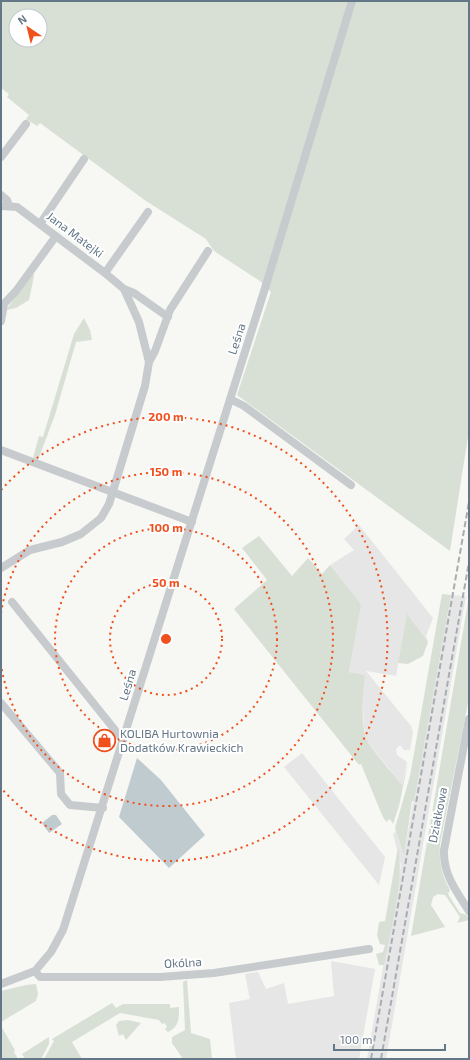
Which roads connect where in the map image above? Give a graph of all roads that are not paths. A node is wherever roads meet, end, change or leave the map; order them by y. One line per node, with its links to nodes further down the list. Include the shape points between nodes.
1 (352, 1): 17 (street, Leśna)
2 (26, 124): 3 (street)
3 (1, 157)
4 (84, 160): 8 (street)
5 (1, 195): 6 (street, Jana Matejki, via 7,200)
6 (5, 206): 8 (street, Jana Matejki, via 17,207)
7 (148, 212): 11 (street)
8 (40, 224): 9 (street, Jana Matejki)
9 (56, 236): 11 (street, Jana Matejki); 13 (street)
10 (208, 251): 14 (street)
11 (105, 273): 12 (street, Jana Matejki)
12 (124, 289): 14 (street, Jana Matejki); 16 (street, Jana Matejki, via 139,322)
13 (3, 306): 15 (street)
14 (168, 317): 16 (street, Jana Matejki)
15 (1, 321)
16 (148, 362): 20 (street, Jana Matejki, via 145,386)
17 (230, 399): 19 (street, via 244,406); 21 (street, Leśna)
18 (1, 450): 20 (street)
19 (351, 485)
20 (113, 492): 21 (street); 22 (street, Jana Matejki, via 101,518 91,527 72,538 30,550)
21 (192, 522): 26 (street, Leśna)
22 (1, 568)
23 (12, 602): 26 (street)
24 (1, 703): 27 (street, via 60,774 61,794 70,804)
25 (469, 719): 28 (street, Działkowa, via 444,860 449,879)
26 (123, 740): 27 (street, Leśna)
27 (103, 808): 30 (street, Leśna, via 63,930 51,952)
28 (469, 911)
29 (369, 949): 30 (street, Okólna, via 214,973 40,977)
30 (35, 971): 31 (street)
31 (1, 984)

